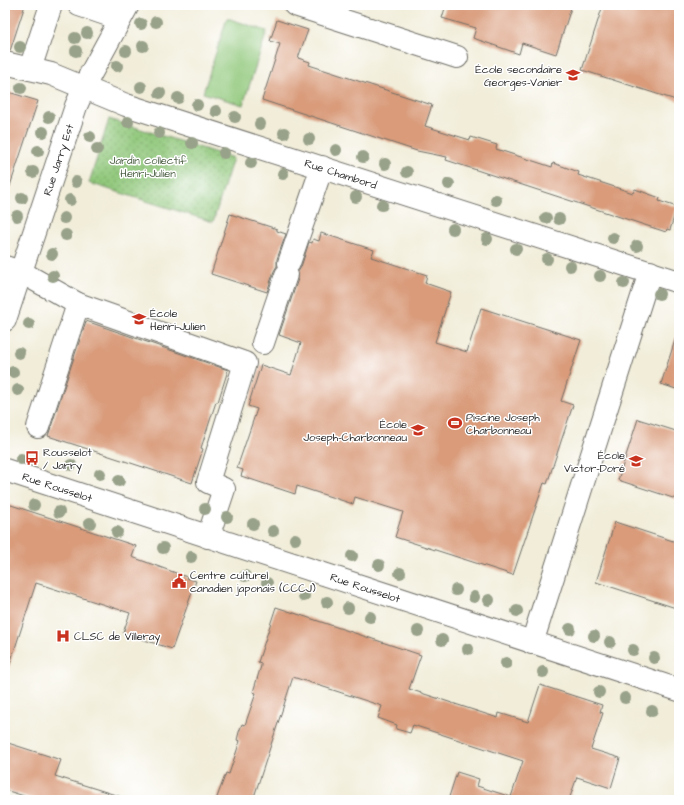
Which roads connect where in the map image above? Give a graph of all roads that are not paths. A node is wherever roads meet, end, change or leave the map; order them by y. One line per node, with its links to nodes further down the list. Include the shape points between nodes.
1 (51, 5): 7 (street)
2 (79, 5): 4 (street)
3 (295, 5): 5 (street)
4 (124, 12): 8 (street, Rue Jarry Est)
5 (457, 56)
6 (5, 63): 7 (street, Rue Chambord)
7 (30, 69): 8 (street, Rue Chambord)
8 (84, 87): 9 (street, Rue Chambord, via 112,100); 10 (street, Rue Jarry Est)
9 (322, 167): 11 (street, Rue Chambord); 15 (street)
10 (13, 269): 13 (street); 14 (street, Rue Jarry Est)
11 (650, 272): 12 (street, Rue Chambord); 19 (street)
12 (679, 282)
13 (78, 304): 16 (street); 18 (street, via 245,363 208,482 224,489)
14 (5, 320)
15 (263, 343)
16 (38, 427)
17 (5, 470): 18 (street, Rue Rousselot)
18 (208, 537): 19 (street, Rue Rousselot)
19 (532, 642): 20 (street, Rue Rousselot)
20 (679, 690)

